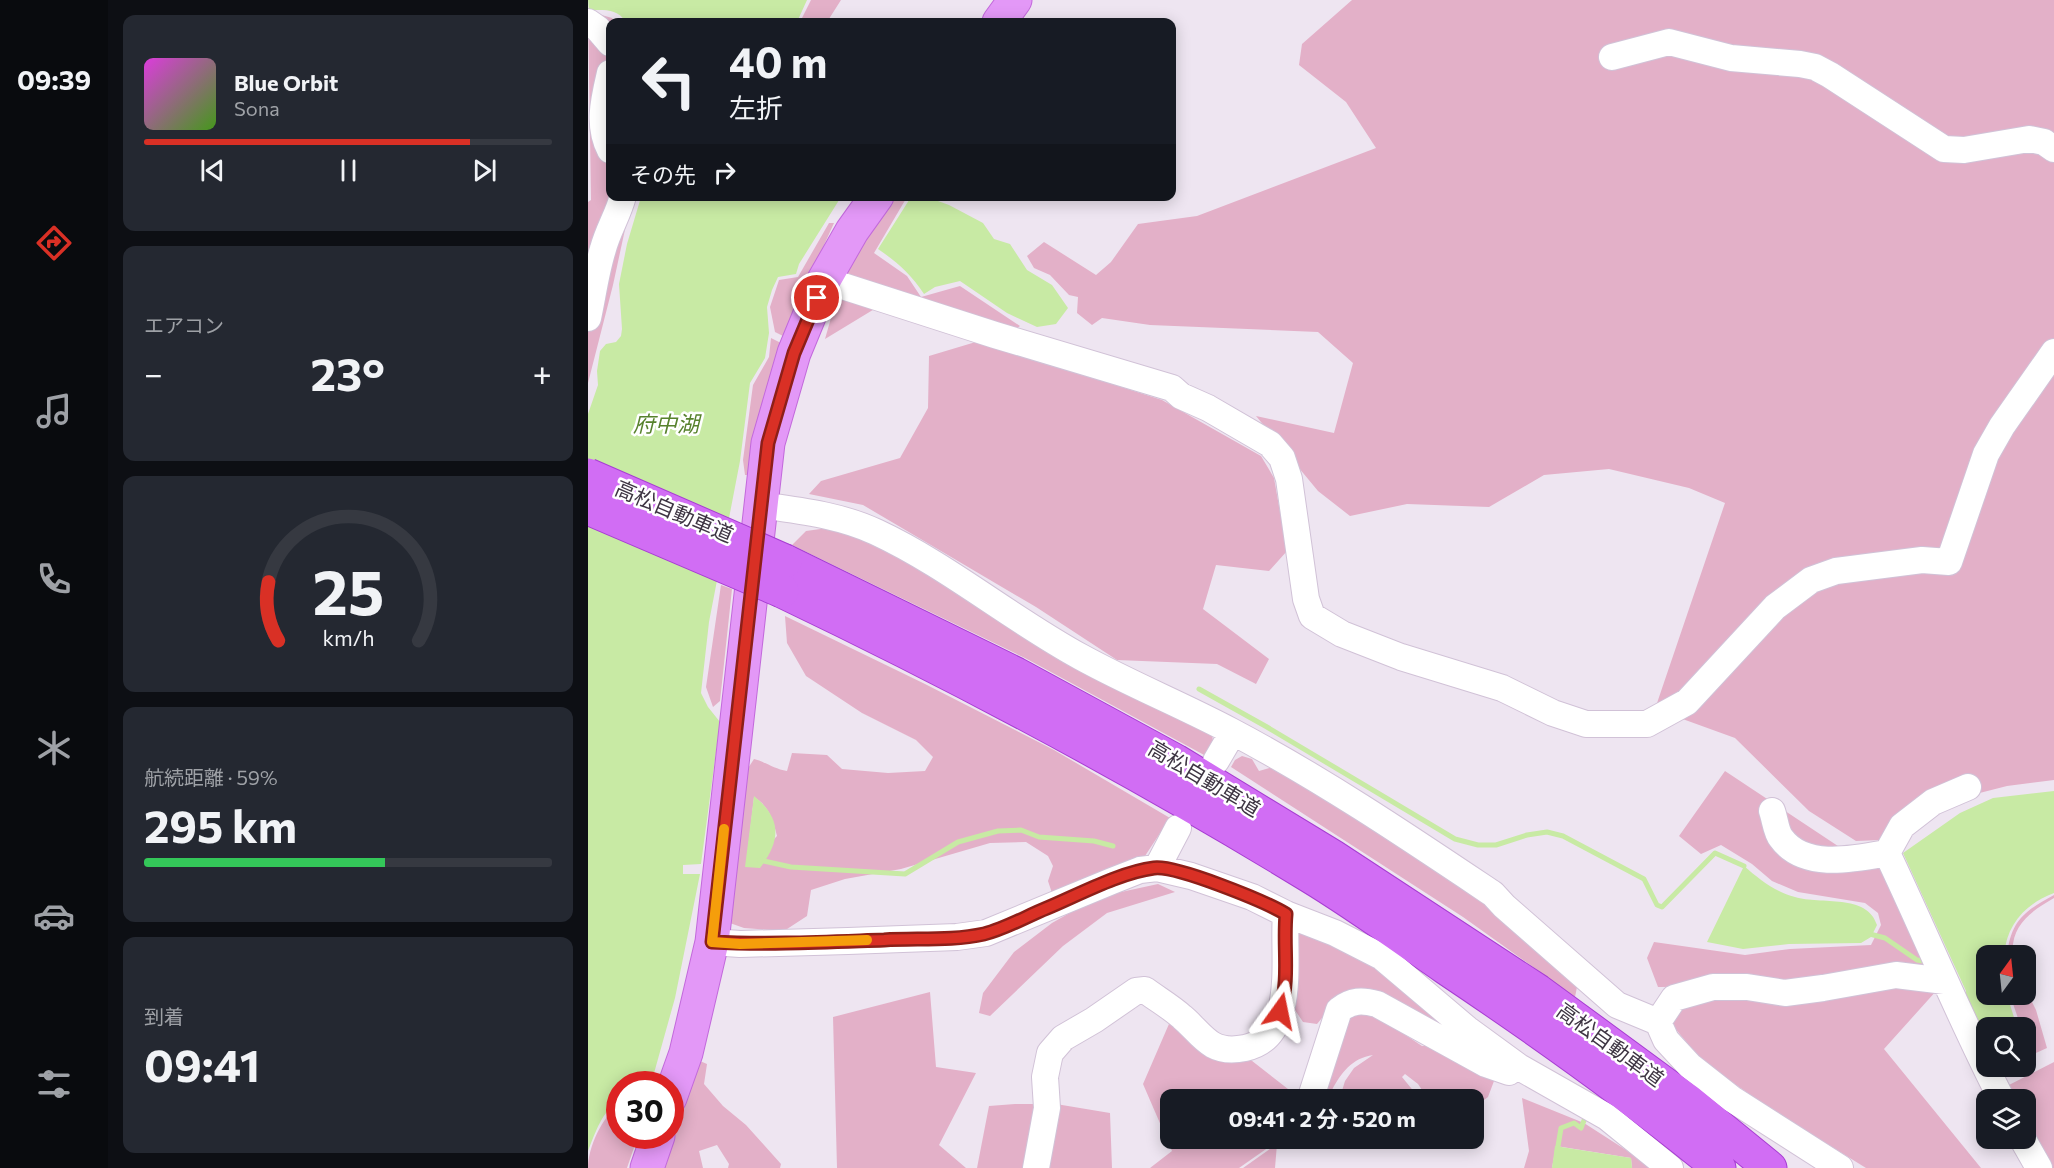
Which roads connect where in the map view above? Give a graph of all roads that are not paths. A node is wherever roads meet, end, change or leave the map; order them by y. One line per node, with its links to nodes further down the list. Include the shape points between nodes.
1 (1015, 0): 2 (main road)
2 (1002, 18)
3 (588, 22): 4 (street)
4 (606, 38)
5 (1612, 57): 8 (street, via 1669,42 1731,58 1815,67 1944,149 1964,150 2029,140 2044,142)
6 (606, 90): 7 (street)
7 (606, 137)
8 (2054, 149)
9 (622, 201): 12 (street, via 602,250)
10 (873, 201): 11 (main road)
11 (824, 280): 13 (street, via 1172,388 1260,438 1282,458 1289,479 1306,599 1312,616 1342,634 1502,688 1552,713 1586,724 1647,724 1687,702 1775,607 1811,580 1836,571 1900,562 1949,562 1986,454); 15 (main road, via 794,353 768,443)
12 (588, 318)
13 (2054, 352)
14 (588, 475): 17 (highway, 高松自動車道, bridge)
15 (761, 505): 18 (street, via 832,516 874,531 1078,656); 26 (main road)
16 (588, 508): 17 (highway, 高松自動車道, bridge)
17 (783, 576): 38 (highway, 高松自動車道, via 879,638 1157,786 1311,877 1518,1017); 39 (highway, 高松自動車道, via 1036,685 1176,761 1332,856 1538,992 1688,1101)
18 (1233, 732): 19 (street); 28 (street, via 1350,801 1493,894 1617,1005)
19 (1216, 761)
20 (1968, 787): 23 (street, via 1933,802 1902,826)
21 (1772, 811): 23 (street, via 1779,837 1796,852 1848,860)
22 (1178, 828): 24 (street)
23 (1887, 853): 27 (street)
24 (1157, 868): 25 (street, via 1252,897); 26 (street, via 1140,870 986,933 870,940)
25 (1286, 914): 29 (street, via 1382,957 1467,1029); 36 (street, via 1285,995 1275,1027 1263,1040 1234,1050 1213,1045 1145,990 1136,991 1063,1038 1050,1053 1045,1077 1047,1108)
26 (712, 942): 30 (main road)
27 (1939, 966): 28 (street, via 1785,993 1713,987 1674,998); 32 (street)
28 (1658, 1022): 40 (street, via 1666,1040 1690,1066 1732,1099)
29 (1523, 1068): 31 (street, via 1518,1076 1486,1064 1377,1004 1362,1000 1339,1010); 37 (street, via 1607,1117)
30 (680, 1071)
31 (1314, 1089)
32 (1997, 1089)
33 (654, 1149): 35 (main road)
34 (2028, 1149): 41 (street)
35 (647, 1168)
36 (1036, 1168)
37 (1670, 1168)
38 (1719, 1168)
39 (1770, 1168)
40 (1840, 1168)
41 (2039, 1168)

